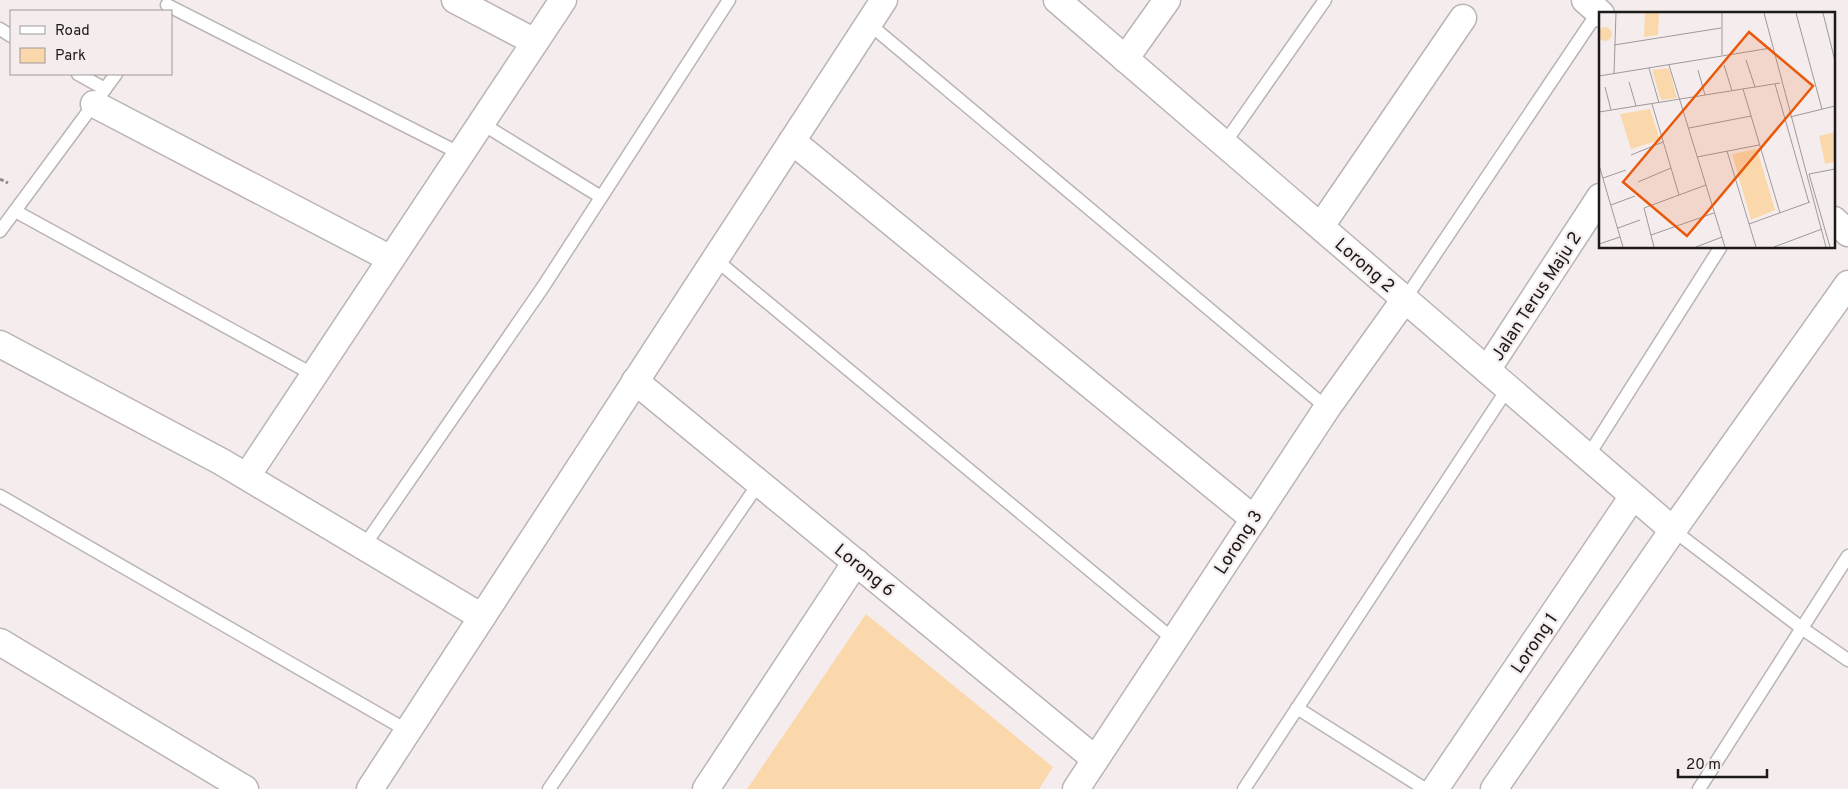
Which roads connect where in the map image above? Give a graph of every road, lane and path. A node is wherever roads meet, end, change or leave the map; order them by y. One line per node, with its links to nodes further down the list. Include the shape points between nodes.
1 (455, 0): 12 (street)
2 (563, 0): 12 (street)
3 (729, 0): 21 (lane)
4 (884, 0): 11 (street)
5 (1057, 0): 13 (street, Lorong 2)
6 (1167, 0): 13 (street)
7 (1325, 0): 19 (lane)
8 (167, 5): 20 (lane)
9 (1595, 8): 32 (lane)
10 (1463, 18): 25 (street)
11 (868, 23): 18 (street); 38 (lane)
12 (535, 42): 17 (street)
13 (1125, 59): 19 (street, Lorong 2)
14 (79, 75): 16 (lane)
15 (115, 75): 16 (lane)
16 (99, 97): 23 (lane); 30 (street)
17 (481, 123): 20 (street); 21 (lane)
18 (792, 141): 29 (street); 44 (street)
19 (1224, 144): 25 (street, Lorong 2)
20 (461, 154): 30 (street)
21 (601, 197): 46 (lane, via 538,295)
22 (1599, 199): 34 (street, Jalan Terus Maju 2)
23 (15, 211): 26 (lane); 35 (lane)
24 (1836, 222): 27 (street)
25 (1321, 226): 32 (street, Lorong 2)
26 (0, 231)
27 (1848, 233)
28 (1719, 249): 39 (lane)
29 (715, 258): 36 (street); 51 (lane)
30 (391, 259): 35 (street)
31 (1848, 284): 45 (street)
32 (1405, 299): 34 (street, Lorong 2); 38 (street, Lorong 3)
33 (0, 344): 40 (street)
34 (1488, 370): 37 (street, Lorong 2)
35 (314, 376): 40 (street)
36 (635, 381): 41 (street, Lorong 6); 49 (street)
37 (1508, 388): 39 (street, Lorong 2); 54 (lane)
38 (1327, 408): 44 (street, Lorong 3)
39 (1588, 456): 43 (street, Lorong 2)
40 (247, 476): 46 (street)
41 (759, 483): 48 (street, Lorong 6); 59 (lane)
42 (0, 496): 55 (lane)
43 (1633, 496): 45 (street, Lorong 2); 64 (street, Lorong 1)
44 (1254, 519): 51 (street, Lorong 3)
45 (1673, 530): 50 (lane); 65 (street)
46 (364, 546): 49 (street)
47 (1848, 556): 50 (lane)
48 (856, 562): 56 (street, Lorong 6); 60 (street)
49 (482, 617): 55 (street)
50 (1803, 629): 53 (lane); 66 (lane)
51 (1174, 640): 56 (street, Lorong 3)
52 (0, 642): 57 (street)
53 (1848, 660)
54 (1297, 708): 62 (lane); 63 (lane)
55 (408, 731): 58 (street)
56 (1095, 759): 61 (street, Lorong 3)
57 (246, 789)
58 (370, 789)
59 (549, 789)
60 (706, 789)
61 (1076, 789)
62 (1244, 789)
63 (1425, 789)
64 (1435, 789)
65 (1494, 789)
66 (1699, 789)

